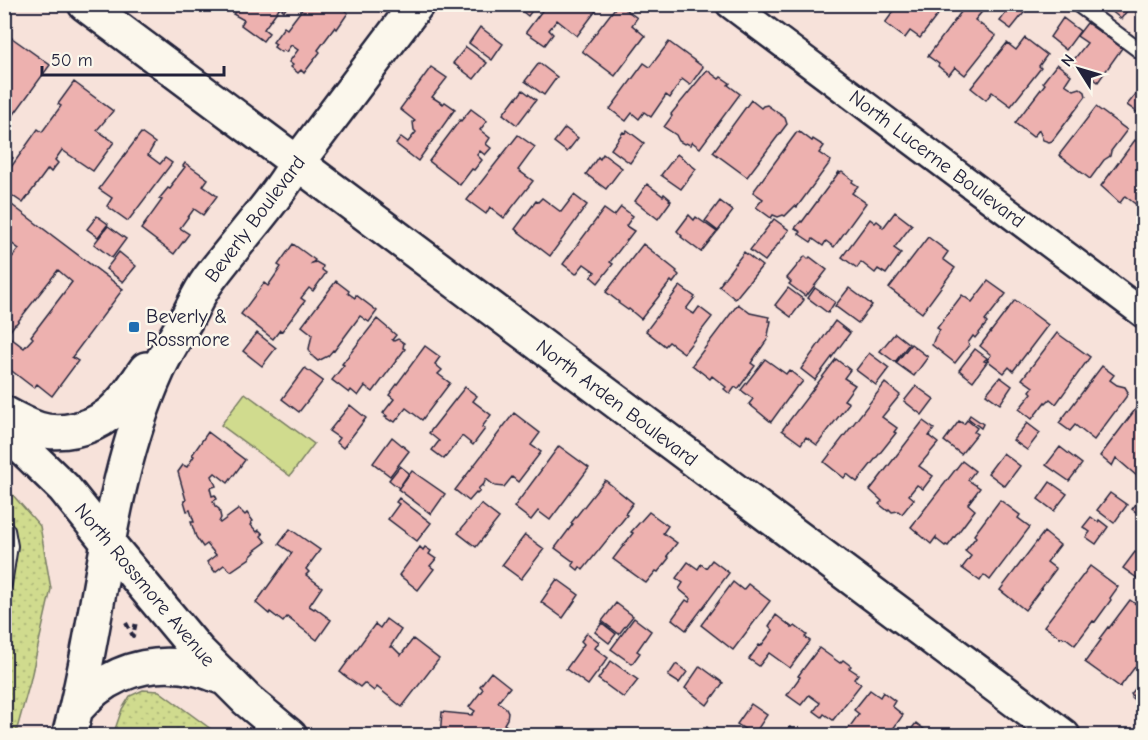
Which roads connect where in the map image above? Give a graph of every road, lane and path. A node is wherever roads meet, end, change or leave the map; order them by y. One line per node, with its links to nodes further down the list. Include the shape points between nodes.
1 (85, 4): 6 (main road, North Arden Boulevard)
2 (417, 4): 6 (main road, Beverly Boulevard)
3 (730, 4): 8 (street, North Lucerne Boulevard)
4 (1077, 4): 5 (lane)
5 (1143, 54)
6 (297, 163): 7 (main road, Beverly Boulevard, via 286,183); 19 (main road, North Arden Boulevard)
7 (207, 281): 9 (main road, via 125,398 108,415 87,427 63,432 39,429); 12 (main road, Beverly Boulevard, via 158,369 142,410 119,483)
8 (1143, 314)
9 (4, 413)
10 (4, 430): 12 (main road, North Rossmore Avenue, via 64,488)
11 (4, 528): 13 (lane, via 10,546)
12 (108, 544): 16 (main road, North Rossmore Avenue); 17 (main road, Beverly Boulevard)
13 (4, 584)
14 (136, 622): 15 (path, via 133,636)
15 (126, 623)
16 (226, 679): 17 (main road, via 171,664 144,666 118,675 95,690); 18 (main road, North Rossmore Avenue)
17 (73, 722)
18 (290, 735)
19 (1063, 735)

